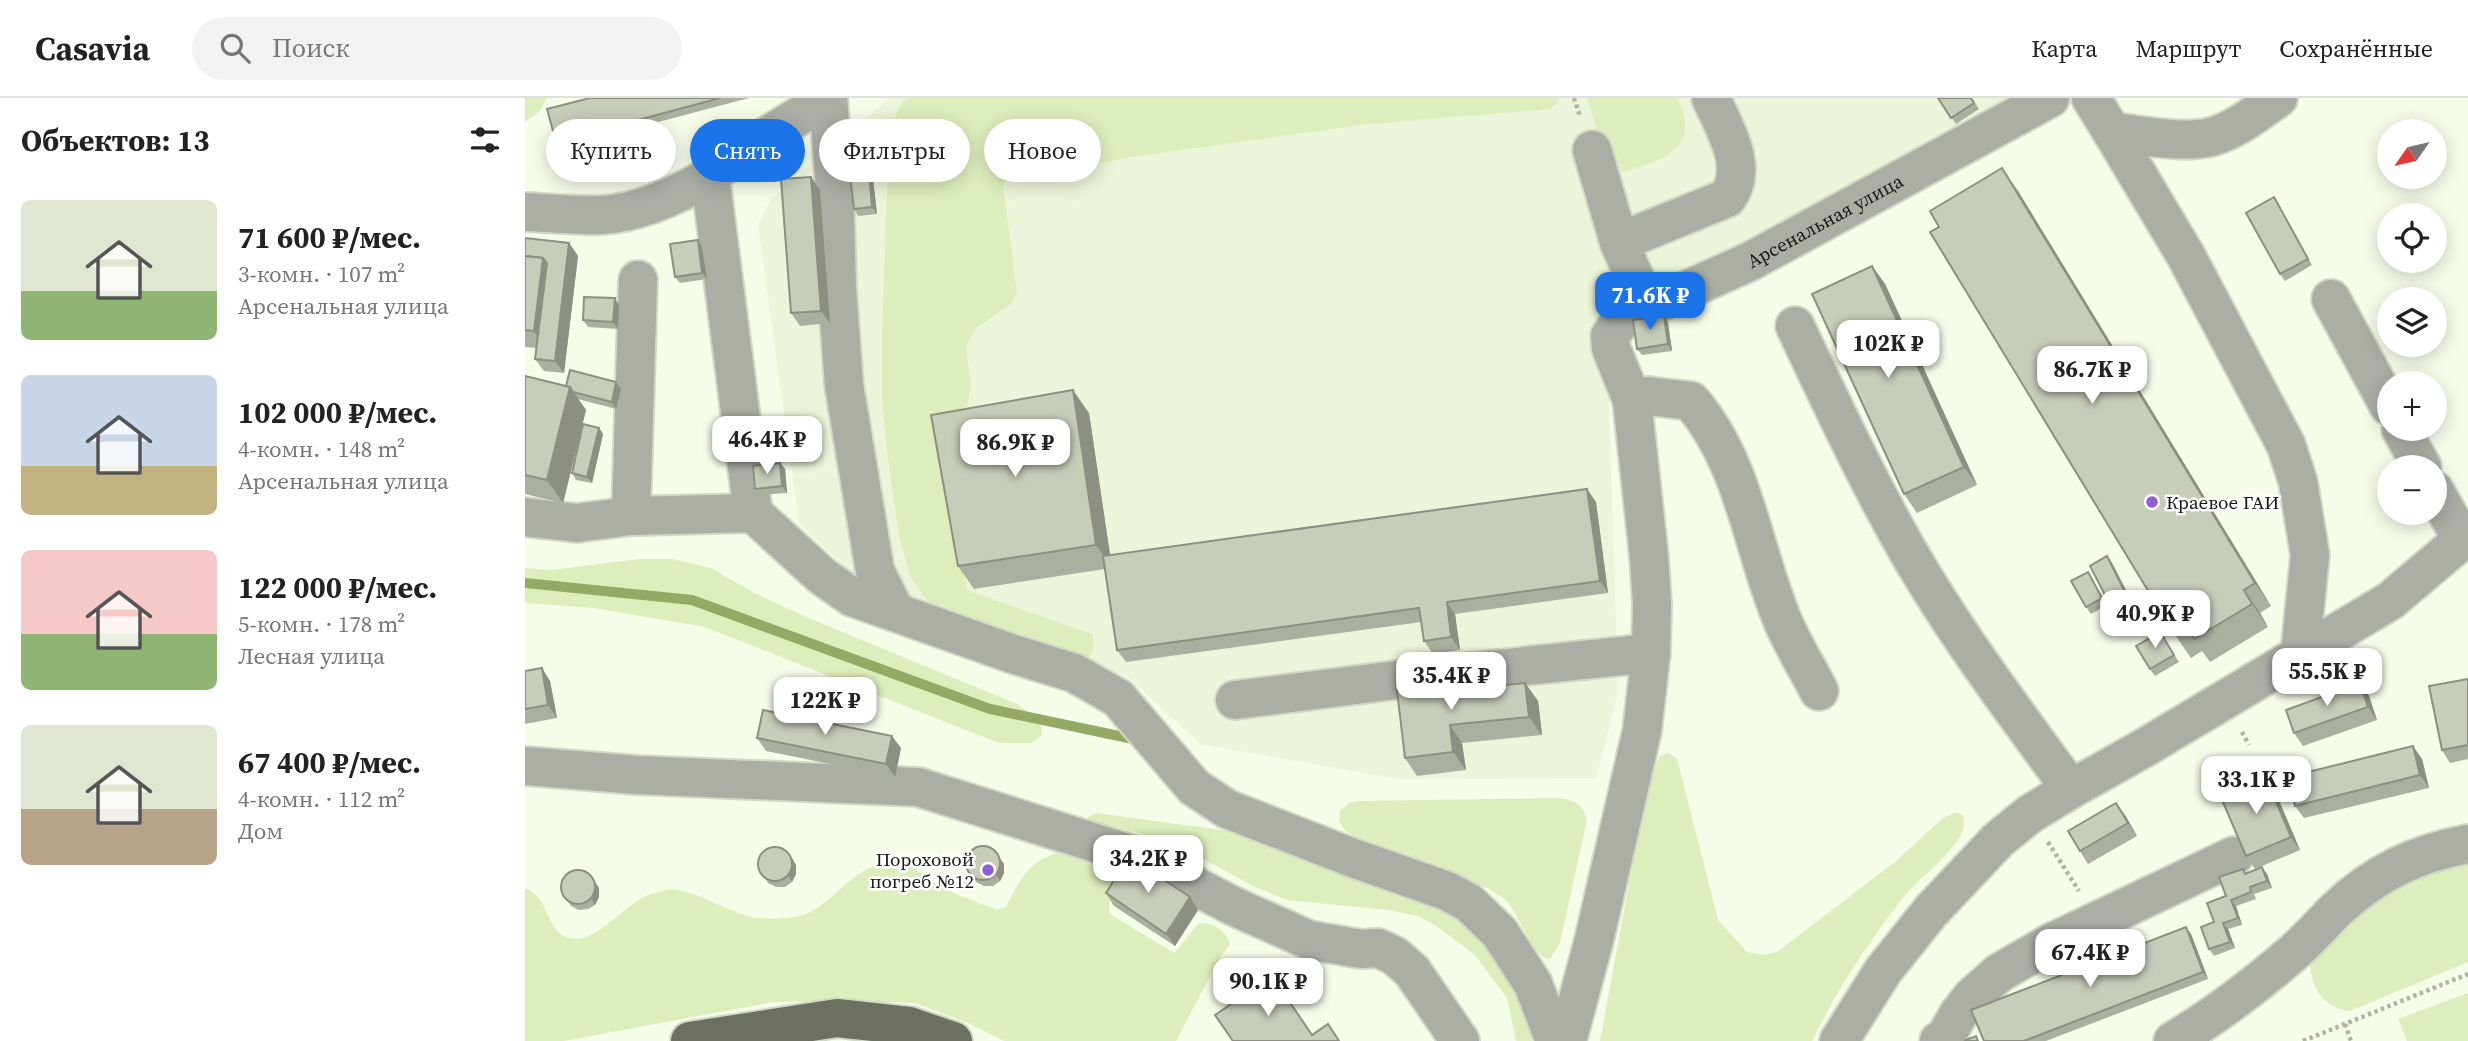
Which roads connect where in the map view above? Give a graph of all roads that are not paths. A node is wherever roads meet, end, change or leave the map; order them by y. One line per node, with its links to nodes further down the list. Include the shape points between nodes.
1 (828, 98): 6 (street); 24 (street, via 844,385 875,571)
2 (1711, 98): 12 (street, via 1734,149 1735,187 1727,198)
3 (2091, 98): 7 (street)
4 (2278, 98): 7 (street, via 2213,136 2188,139)
5 (2027, 104): 15 (street, Арсенальная улица, via 1751,261)
6 (794, 119)
7 (2112, 132): 26 (street, via 2186,256 2286,445 2298,482 2310,555)
8 (1592, 150): 12 (street)
9 (700, 182): 11 (street, via 637,209 603,215)
10 (711, 182): 20 (street)
11 (525, 212)
12 (1619, 242): 15 (street)
13 (638, 280): 21 (street)
14 (2331, 299): 17 (street)
15 (1648, 308): 18 (street, Арсенальная улица, via 1622,319 1610,337)
16 (1795, 326): 30 (street, via 1906,548 2001,696)
17 (2377, 384)
18 (1632, 400): 25 (street, via 1649,557); 27 (street, via 1648,396 1691,401 1704,416 1741,489 1784,625)
19 (2447, 510): 23 (street)
20 (753, 513): 21 (street); 24 (street, via 852,597)
21 (631, 516): 22 (street, via 577,523)
22 (525, 517)
23 (2465, 537): 26 (street, via 2390,601)
24 (895, 611): 36 (street, via 1074,673 1118,698 1194,787 1227,809 1416,878 1469,904 1500,933 1533,984)
25 (1651, 653): 28 (street); 37 (street, via 1642,731)
26 (2300, 654): 30 (street)
27 (1819, 691)
28 (1235, 700)
29 (525, 766): 35 (street, via 918,787 1140,858 1309,940 1378,948 1412,971)
30 (2071, 789): 38 (street, via 1998,840 1931,911 1884,971)
31 (2468, 844): 40 (street, via 2408,860 2371,881 2254,987)
32 (2234, 856): 39 (street, via 2051,943 1999,973 1977,992)
33 (690, 1041): 34 (main road, via 837,1018 909,1026)
34 (953, 1041)
35 (1460, 1041)
36 (1555, 1041)
37 (1567, 1041)
38 (1839, 1041)
39 (1939, 1041)
40 (2173, 1041)

